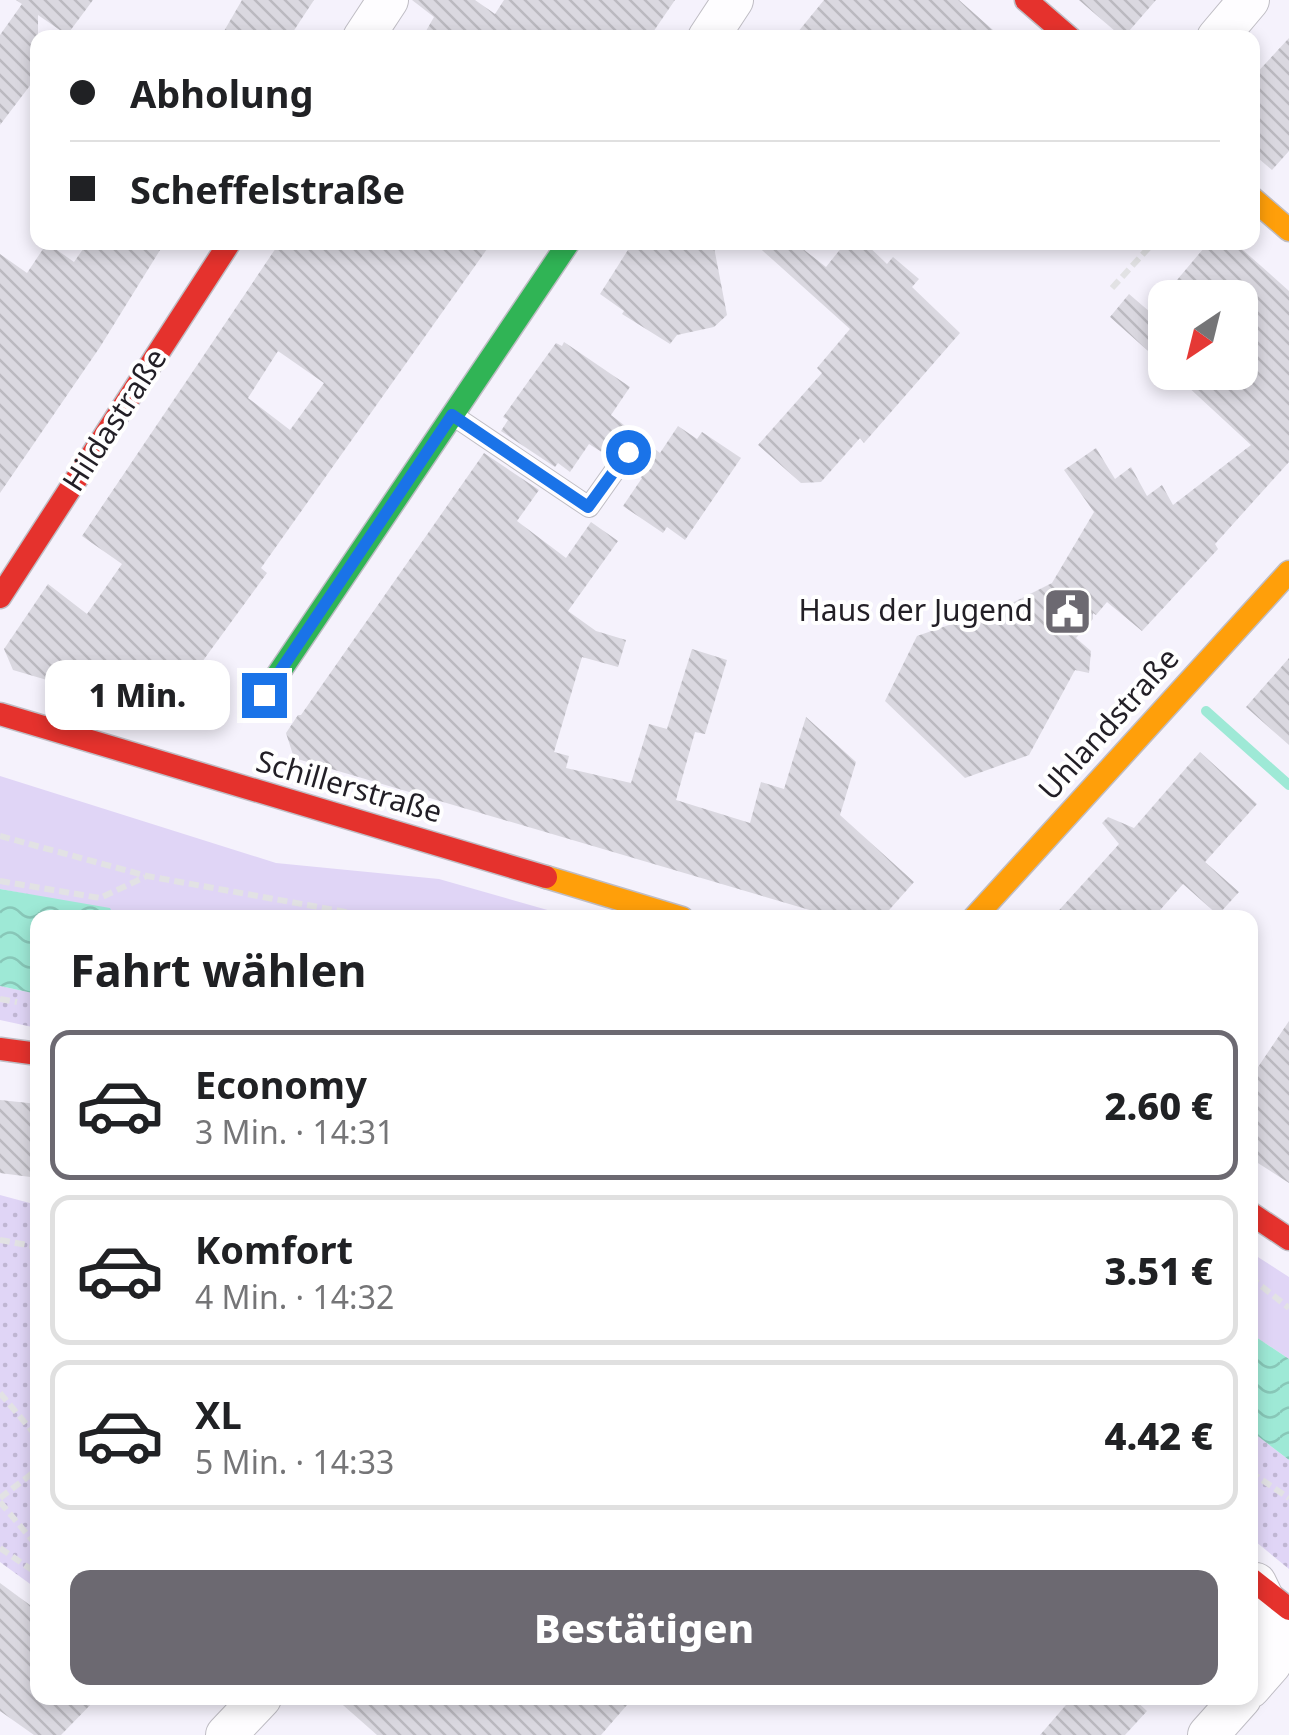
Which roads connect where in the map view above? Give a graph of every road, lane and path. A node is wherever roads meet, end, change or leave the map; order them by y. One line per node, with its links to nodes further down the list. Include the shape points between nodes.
1 (388, 0): 5 (street)
2 (733, 0): 6 (street)
3 (1026, 0): 7 (street)
4 (1250, 0): 8 (street)
5 (368, 30)
6 (713, 30)
7 (1061, 30)
8 (1224, 30)
9 (1260, 205): 10 (street)
10 (1289, 230)
11 (225, 250): 18 (street, Hildastraße)
12 (564, 250): 15 (street)
13 (1147, 250): 14 (path)
14 (1112, 288)
15 (452, 415): 16 (lane, via 588,507); 19 (street)
16 (628, 452)
17 (1289, 572): 26 (street, Uhlandstraße)
18 (0, 597)
19 (264, 695)
20 (0, 714): 25 (street, Schillerstraße)
21 (0, 836): 22 (path)
22 (146, 876): 23 (path, via 100,898); 24 (path)
23 (0, 881)
24 (335, 910)
25 (655, 910)
26 (981, 910)
27 (4, 1053): 28 (street)
28 (30, 1054)
29 (1258, 1218): 30 (street)
30 (1289, 1239)
31 (0, 1240): 32 (path)
32 (30, 1246)
33 (1258, 1283): 34 (path)
34 (1289, 1306)
35 (0, 1393): 36 (path)
36 (30, 1429)
37 (30, 1476): 40 (path)
38 (1258, 1477): 39 (path)
39 (1289, 1498)
40 (0, 1500): 41 (path)
41 (30, 1538)
42 (0, 1548): 43 (path)
43 (30, 1569)
44 (1258, 1584): 46 (street)
45 (1258, 1589): 47 (street, via 1271,1614)
46 (1289, 1609)
47 (1270, 1672)
48 (254, 1705): 50 (street)
49 (1235, 1705): 51 (street)
50 (226, 1735)
51 (1208, 1735)

